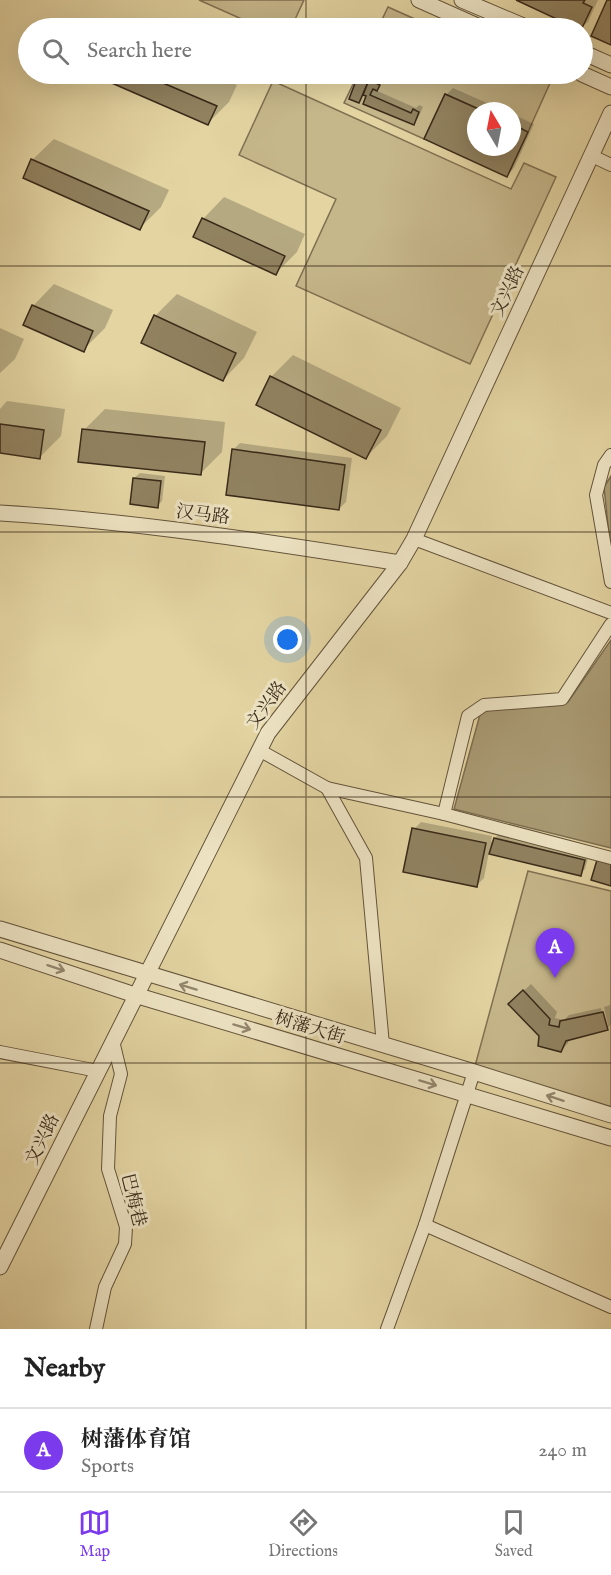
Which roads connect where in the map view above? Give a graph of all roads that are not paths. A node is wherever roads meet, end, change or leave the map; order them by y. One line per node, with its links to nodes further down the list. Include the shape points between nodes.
1 (419, 0): 3 (street)
2 (462, 0): 4 (street)
3 (460, 18)
4 (504, 18)
5 (593, 57): 6 (street)
6 (611, 65)
7 (593, 79): 8 (street)
8 (611, 87)
9 (611, 113): 10 (street, 文兴路)
10 (592, 156): 11 (street); 14 (street, 文兴路)
11 (611, 165)
12 (611, 455): 16 (street, via 604,465 596,495)
13 (0, 513): 15 (street, 汉马路, via 222,535)
14 (414, 539): 15 (street, 文兴路); 17 (street)
15 (400, 562): 19 (street, 文兴路, via 268,733)
16 (611, 582)
17 (611, 613)
18 (611, 624): 21 (street, via 562,699 484,705 468,716)
19 (260, 750): 20 (street); 25 (street, 文兴路)
20 (327, 788): 21 (street); 28 (street, via 366,858)
21 (444, 814): 22 (street)
22 (611, 858)
23 (0, 929): 25 (street, 树藩大街)
24 (0, 950): 26 (street, 树藩大街, one-way to 26)
25 (146, 974): 26 (street, 文兴路); 28 (street, 树藩大街, one-way to 25)
26 (135, 995): 27 (street, 文兴路); 32 (street, 树藩大街, one-way to 32)
27 (112, 1041): 30 (street, 文兴路); 38 (street, 巴梅巷, via 122,1074 110,1116 108,1169 126,1227 125,1244 105,1287)
28 (383, 1045): 31 (street, 树藩大街)
29 (0, 1052): 30 (street)
30 (98, 1071): 36 (street, 文兴路)
31 (474, 1072): 32 (street); 33 (street, 树藩大街, one-way to 31)
32 (467, 1094): 34 (street, 树藩大街); 35 (street)
33 (611, 1115)
34 (611, 1137)
35 (425, 1225): 37 (street); 39 (street)
36 (0, 1267)
37 (611, 1307)
38 (96, 1329)
39 (387, 1329)

